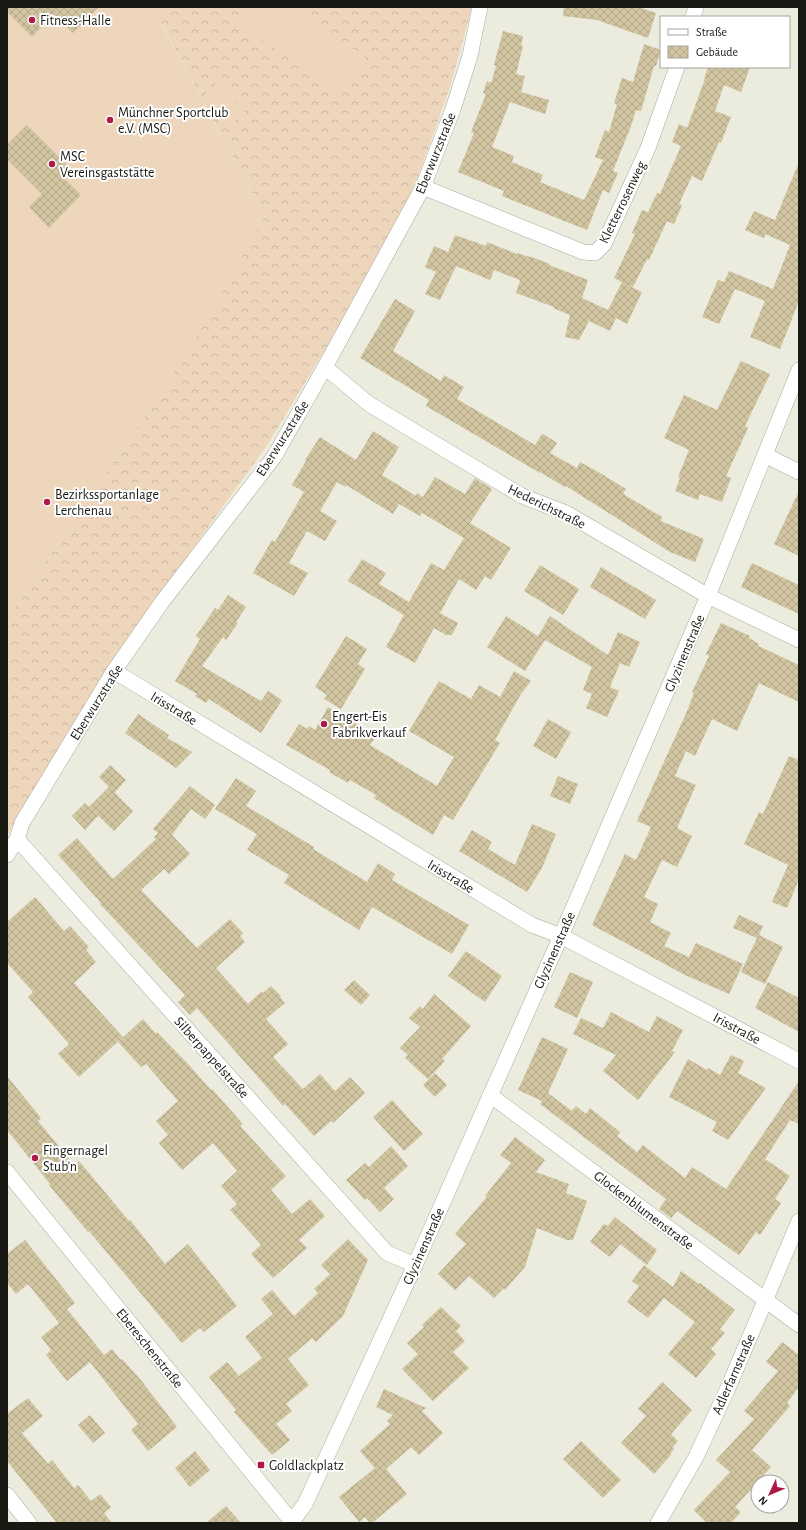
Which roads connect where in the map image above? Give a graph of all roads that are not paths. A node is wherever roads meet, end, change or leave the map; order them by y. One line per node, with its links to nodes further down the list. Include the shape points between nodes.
1 (480, 7): 3 (street, Eberwurzstraße, via 470,56)
2 (677, 68): 3 (street, Kletterrosenweg, via 648,148 604,244 595,253 583,252)
3 (423, 187): 4 (street, Eberwurzstraße)
4 (325, 368): 8 (street, Hederichstraße, via 369,404 522,496 566,512); 10 (street, Eberwurzstraße, via 274,457 162,602)
5 (799, 370): 6 (street, Glyzinenstraße)
6 (765, 455): 7 (street); 8 (street, Glyzinenstraße)
7 (799, 472)
8 (708, 596): 9 (street, Hederichstraße); 13 (street, Glyzinenstraße)
9 (799, 640)
10 (114, 671): 11 (street, Eberwurzstraße, via 22,823); 13 (street, Irisstraße, via 532,924)
11 (17, 839): 12 (street, Eberwurzstraße); 18 (street, Silberpappelstraße, via 387,1253)
12 (7, 855)
13 (561, 936): 14 (street, Irisstraße); 15 (street, Glyzinenstraße)
14 (799, 1061)
15 (490, 1095): 18 (street, Glyzinenstraße); 19 (street, Glockenblumenstraße)
16 (7, 1172): 23 (street, Ebereschenstraße)
17 (799, 1221): 19 (street, Adlerfarnstraße)
18 (415, 1265): 23 (street, Glyzinenstraße, via 305,1504)
19 (765, 1300): 20 (street, Glockenblumenstraße); 24 (street, Adlerfarnstraße, via 696,1458)
20 (799, 1325)
21 (7, 1495): 22 (street)
22 (29, 1523)
23 (292, 1523)
24 (658, 1523)

